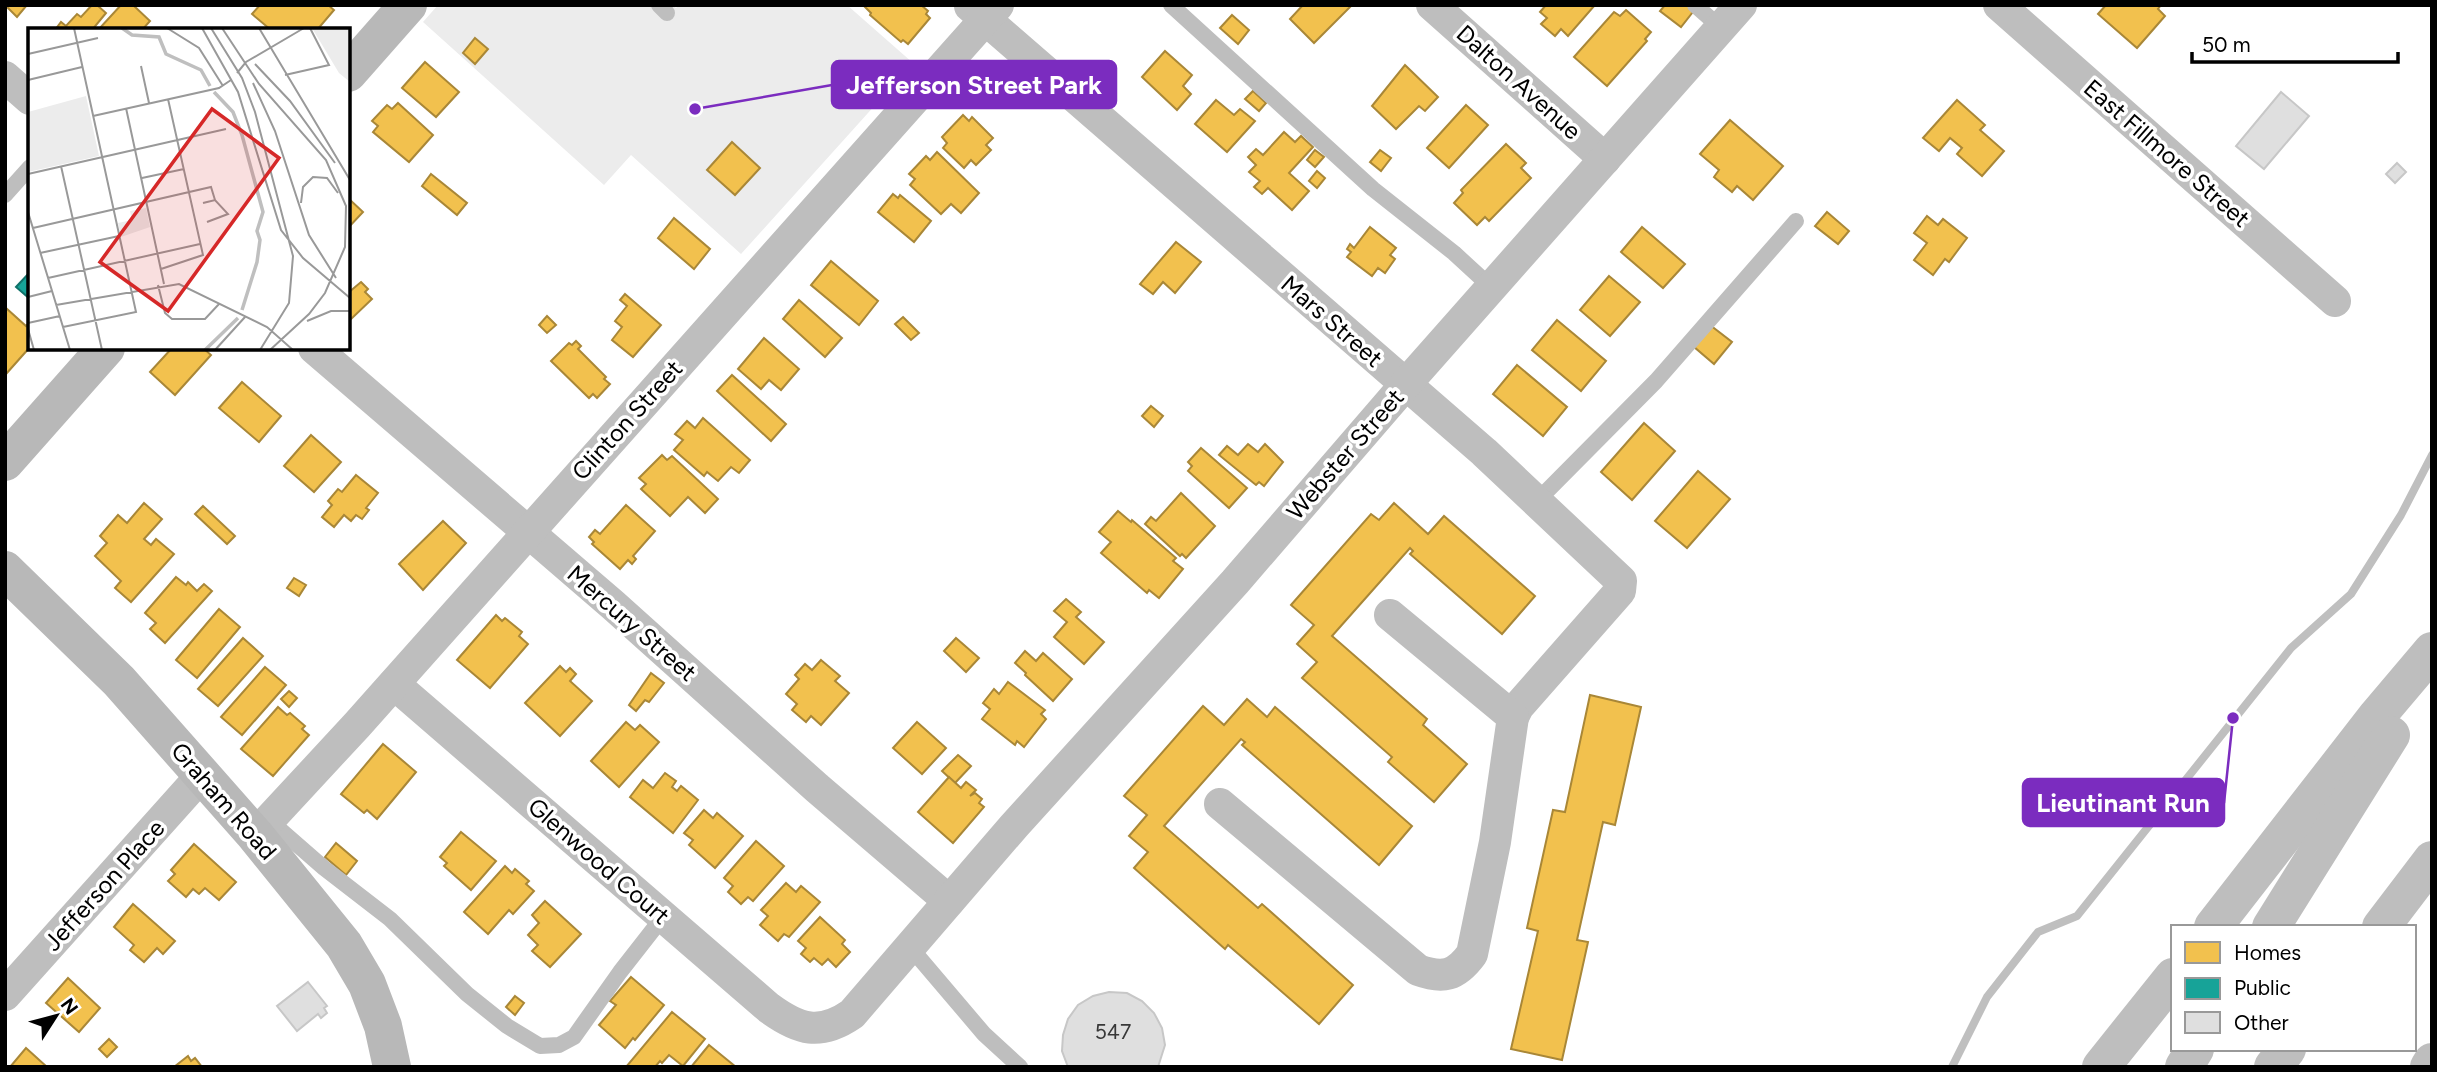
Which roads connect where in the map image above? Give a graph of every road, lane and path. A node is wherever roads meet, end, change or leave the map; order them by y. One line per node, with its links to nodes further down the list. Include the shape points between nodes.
1 (408, 5): 8 (main road)
2 (1171, 5): 15 (lane, via 1373,189)
3 (1432, 5): 11 (street, Dalton Avenue)
4 (1695, 5): 7 (lane)
5 (1999, 5): 16 (street, East Fillmore Street)
6 (984, 10): 19 (street, Mars Street); 22 (street, Clinton Street)
7 (1731, 17): 11 (street, Webster Street)
8 (350, 71)
9 (5, 77): 10 (street)
10 (28, 97)
11 (1605, 159): 15 (street, Webster Street)
12 (28, 169): 13 (lane)
13 (5, 195)
14 (1796, 221): 21 (lane, via 1656,381)
15 (1492, 287): 19 (street, Webster Street)
16 (2336, 301)
17 (104, 350): 20 (main road)
18 (316, 350): 22 (street, Mercury Street)
19 (1405, 385): 21 (street, Mars Street); 33 (street, Webster Street)
20 (5, 462)
21 (1537, 501): 28 (street, Mars Street, via 1621,581 1620,591)
22 (527, 532): 27 (street, Clinton Street); 33 (street, Mercury Street)
23 (5, 570): 29 (main road, Graham Road, via 119,681)
24 (1390, 615): 28 (street)
25 (2432, 651): 35 (highway)
26 (2432, 671): 36 (highway)
27 (394, 684): 31 (street, Clinton Street); 34 (street, Glenwood Court)
28 (1513, 717): 30 (street, via 1495,842 1472,954 1463,967 1448,975 1418,970)
29 (202, 775): 31 (main road, Graham Road); 40 (street, Jefferson Place)
30 (1220, 804)
31 (262, 827): 34 (lane, via 390,919 467,994 540,1046 559,1045 574,1037); 45 (main road, Graham Road, via 367,984)
32 (2432, 860): 37 (highway)
33 (949, 901): 38 (street, Webster Street)
34 (663, 917): 41 (street, Glenwood Court, via 782,1018)
35 (2215, 925)
36 (2272, 925)
37 (2383, 925)
38 (910, 947): 41 (street, Webster Street, via 852,1014 839,1023); 46 (lane, via 984,1034)
39 (2171, 980): 47 (highway)
40 (5, 995)
41 (810, 1029)
42 (2194, 1051): 48 (highway)
43 (2285, 1051): 49 (highway)
44 (2432, 1062): 50 (highway)
45 (392, 1067)
46 (1020, 1067)
47 (2101, 1067)
48 (2184, 1067)
49 (2273, 1067)
50 (2429, 1067)

